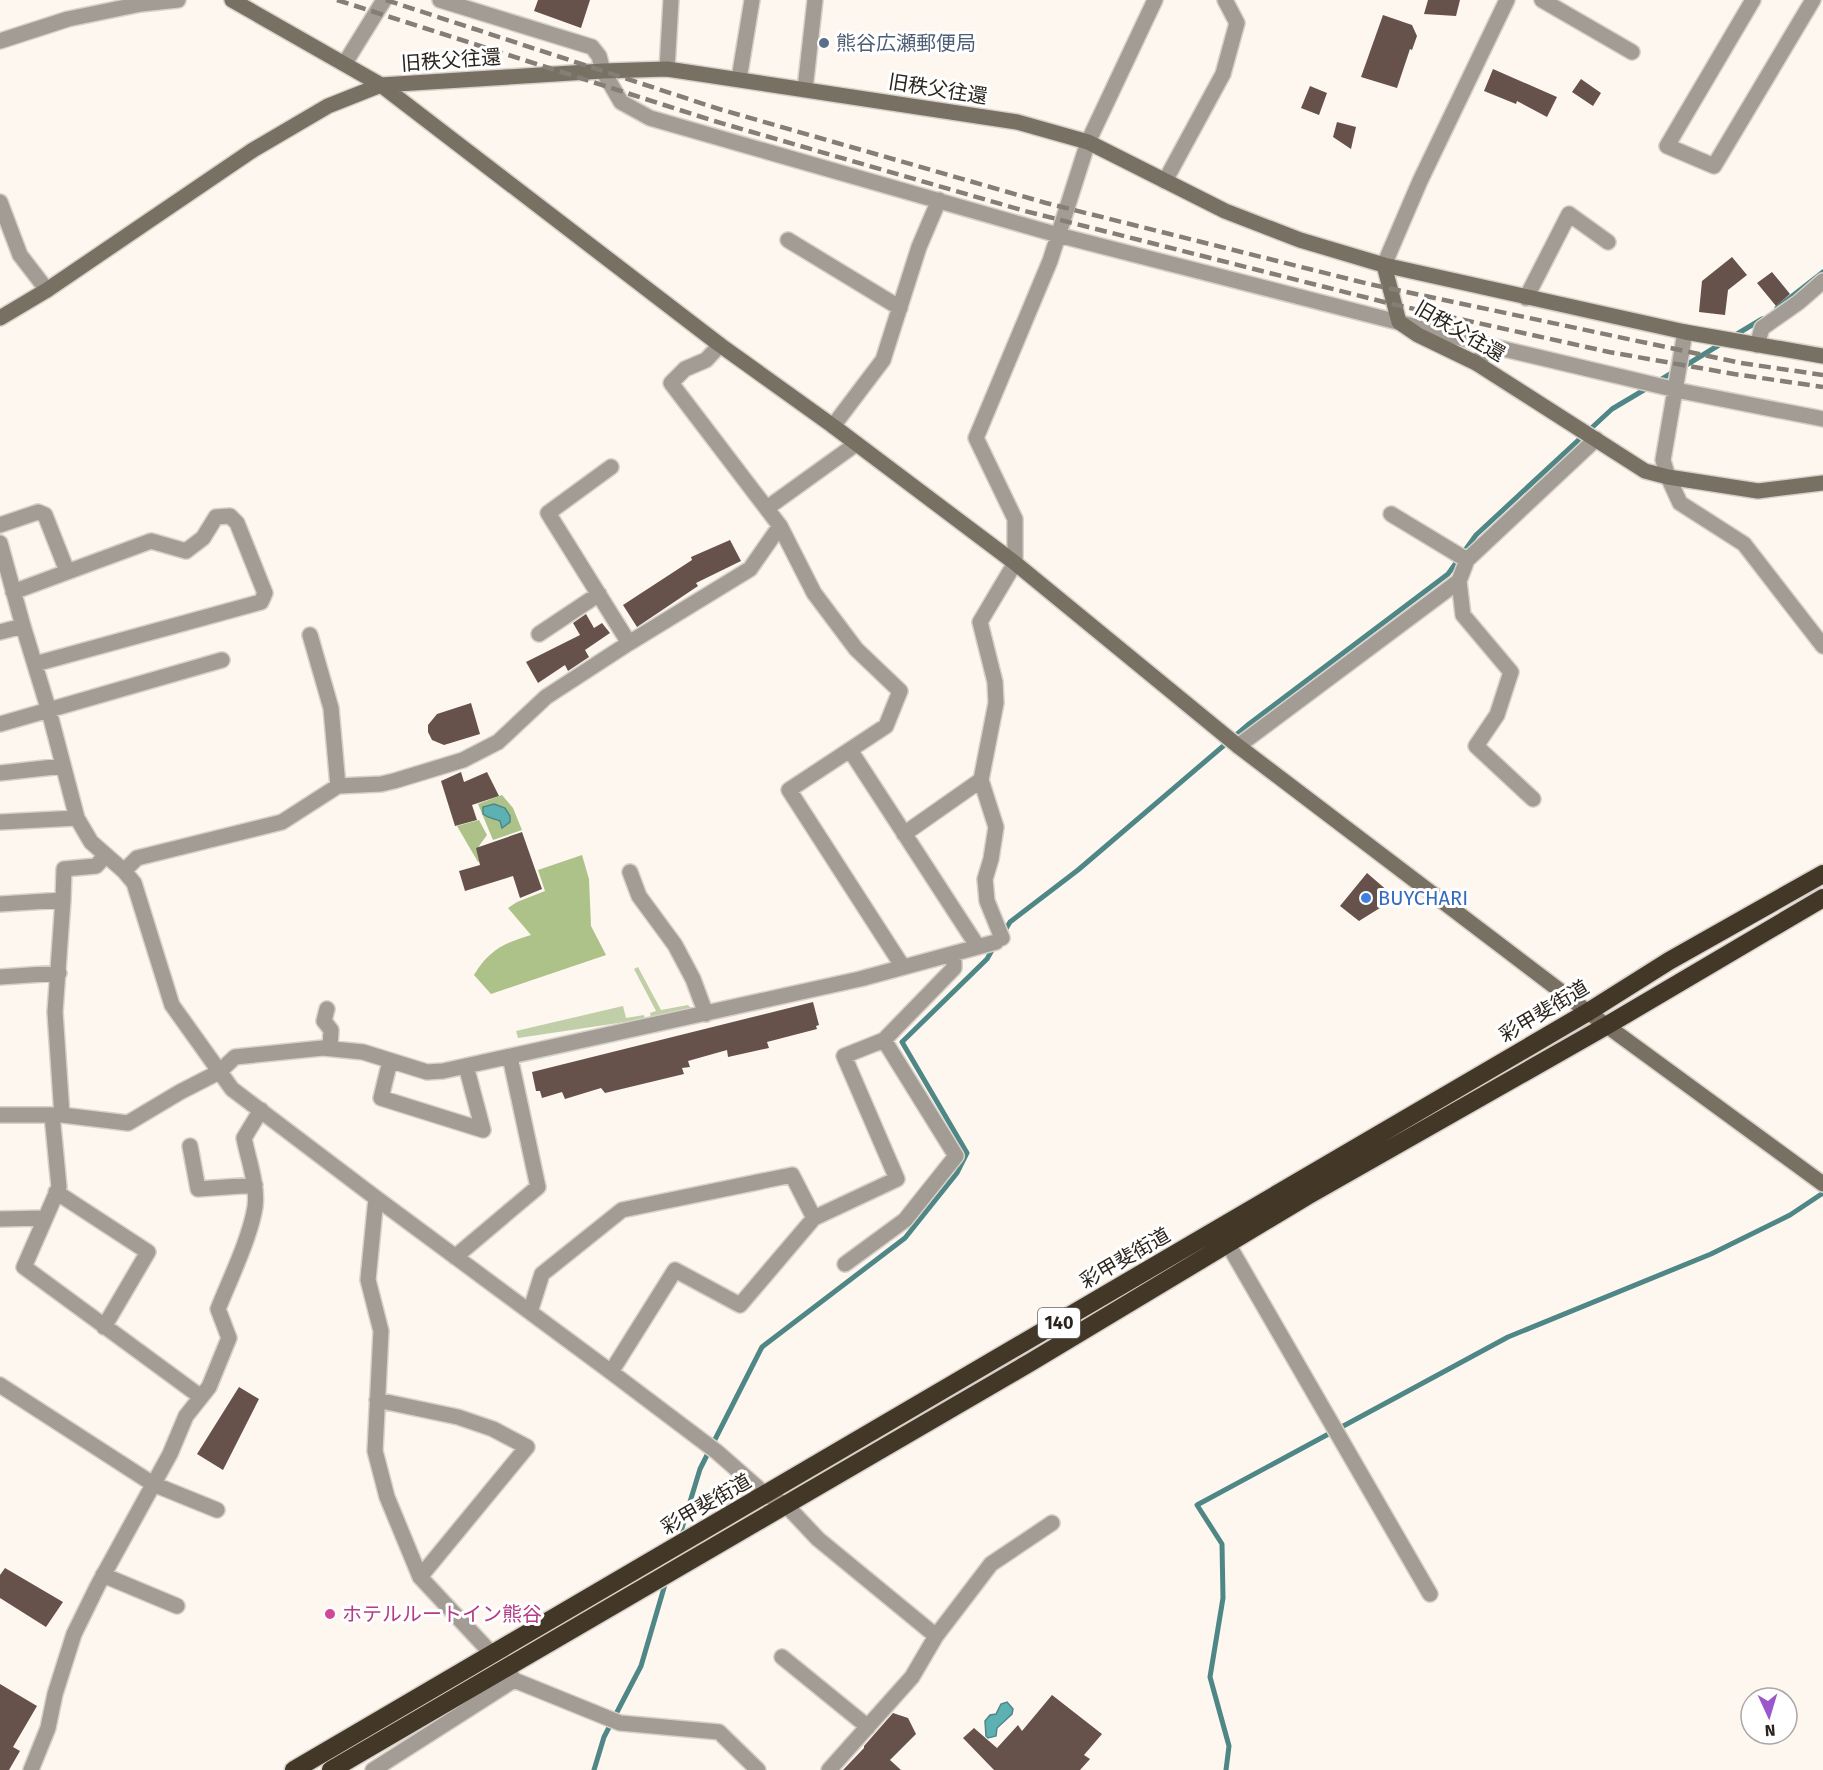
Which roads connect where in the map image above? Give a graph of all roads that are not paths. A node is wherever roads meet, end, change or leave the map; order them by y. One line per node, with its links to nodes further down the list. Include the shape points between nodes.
1 (178, 0): 14 (street, via 68,19)
2 (232, 0): 16 (street)
3 (384, 0): 16 (street)
4 (440, 0): 18 (street, via 592,47)
5 (671, 0): 17 (street)
6 (752, 0): 19 (street)
7 (815, 0): 21 (street)
8 (1155, 0): 22 (street)
9 (1225, 0): 23 (street, via 1237,22 1223,74)
10 (1507, 0): 29 (street)
11 (1542, 0): 15 (street)
12 (1753, 0): 13 (street, via 1667,146 1714,166)
13 (1813, 0)
14 (0, 41)
15 (1632, 52)
16 (345, 63): 20 (street)
17 (668, 69): 18 (street, 旧秩父往還); 19 (street, 旧秩父往還)
18 (603, 70): 20 (street, 旧秩父往還); 24 (street, via 621,102 650,118)
19 (739, 79): 21 (street, 旧秩父往還)
20 (381, 85): 31 (street, 旧秩父往還, via 328,106 254,150); 37 (street)
21 (805, 89): 22 (street, 旧秩父往還, via 1017,122)
22 (1088, 142): 23 (street, 旧秩父往還); 26 (street)
23 (1165, 181): 29 (street, 旧秩父往還, via 1225,211 1289,236)
24 (939, 200): 26 (street); 33 (street)
25 (0, 202): 31 (street, via 20,255)
26 (1058, 235): 35 (street); 56 (street, via 976,438 1015,519)
27 (788, 240): 33 (street)
28 (1608, 242): 32 (street, via 1569,214)
29 (1384, 265): 32 (street); 35 (street, 旧秩父往還)
30 (1823, 281): 38 (street, via 1762,328)
31 (47, 290): 34 (street, 旧秩父往還)
32 (1526, 298): 36 (street)
33 (900, 308): 44 (street, via 883,360)
34 (0, 318)
35 (1399, 322): 39 (street); 41 (street, 旧秩父往還)
36 (1685, 332): 38 (street); 42 (street)
37 (720, 345): 44 (street); 50 (street, via 706,360 685,369 671,383)
38 (1757, 345): 40 (street)
39 (1491, 346): 41 (street); 42 (street)
40 (1823, 356)
41 (1476, 363): 45 (street, 旧秩父往還)
42 (1675, 390): 43 (street); 48 (street, via 1663,460)
43 (1823, 419)
44 (833, 426): 46 (street)
45 (1596, 439): 48 (street, 旧秩父往還, via 1645,471); 55 (street)
46 (856, 444): 50 (street); 56 (street)
47 (611, 467): 60 (street, via 548,513)
48 (1668, 477): 49 (street, 旧秩父往還, via 1758,491); 65 (street, via 1680,503 1744,544)
49 (1823, 483)
50 (767, 508): 53 (street)
51 (1391, 514): 55 (street)
52 (0, 525): 57 (street, via 38,512 45,514)
53 (780, 526): 66 (street, via 750,569); 72 (street, via 814,593 856,650 900,691 886,726)
54 (0, 543): 59 (street)
55 (1467, 560): 58 (street)
56 (1015, 563): 71 (street); 75 (street, via 980,622 995,682 996,703)
57 (67, 571): 59 (street); 68 (street, via 151,541 186,550 203,538 216,517 230,516 237,523 265,593 261,602)
58 (1459, 581): 71 (street); 77 (street, via 1463,615 1511,672 1497,715 1476,746)
59 (13, 592): 61 (street)
60 (598, 594): 63 (street); 66 (street)
61 (23, 626): 62 (street); 68 (street)
62 (0, 632)
63 (539, 634)
64 (310, 635): 76 (street, via 331,708)
65 (1820, 638)
66 (629, 643): 76 (street, via 546,697 498,742 477,754 381,784)
67 (222, 660): 69 (street)
68 (35, 664): 69 (street)
69 (49, 711): 70 (street); 73 (street)
70 (0, 724)
71 (1238, 746): 94 (street)
72 (850, 750): 80 (street); 90 (street, via 789,790)
73 (63, 766): 74 (street); 78 (street)
74 (0, 773)
75 (981, 780): 80 (street); 88 (street, via 996,827 985,879 999,940)
76 (338, 786): 82 (street, via 282,822 137,858)
77 (1533, 799)
78 (77, 818): 79 (street); 81 (street, via 91,842)
79 (0, 822)
80 (904, 834): 88 (street)
81 (106, 855): 82 (street); 86 (street, via 96,866 64,868)
82 (124, 871): 102 (street, via 134,883 172,1005)
83 (630, 872): 95 (street, via 639,896 675,945)
84 (1823, 874): 94 (highway, 彩甲斐街道 / 140)
85 (1823, 898): 96 (highway, 彩甲斐街道 / 140)
86 (63, 900): 87 (street); 91 (street)
87 (0, 904)
88 (978, 947): 89 (street)
89 (954, 954): 90 (street); 97 (street, via 954,968)
90 (903, 967): 95 (street)
91 (59, 974): 92 (street); 105 (street, via 55,1012)
92 (0, 977)
93 (327, 1009): 98 (street, via 324,1020 330,1030)
94 (1588, 1012): 96 (street); 124 (highway, 彩甲斐街道 / 140)
95 (706, 1014): 99 (street)
96 (1606, 1026): 107 (street); 114 (highway, 彩甲斐街道 / 140)
97 (884, 1040): 112 (street, via 844,1056 897,1179); 116 (street, via 956,1156 905,1220)
98 (330, 1049): 100 (street, via 363,1052); 102 (street, via 235,1058)
99 (510, 1057): 101 (street); 115 (street, via 538,1187)
100 (390, 1061): 101 (street, via 427,1072); 101 (street, via 381,1098 483,1130)
101 (466, 1066)
102 (219, 1072): 103 (street, via 232,1089); 105 (street, via 128,1123)
103 (261, 1110): 108 (street, via 244,1138); 110 (street)
104 (0, 1115): 105 (street)
105 (57, 1115): 109 (street)
106 (190, 1146): 108 (street, via 198,1189)
107 (1821, 1183)
108 (255, 1185): 121 (street, via 255,1207 218,1309 229,1338)
109 (56, 1192): 111 (street); 118 (street, via 148,1252)
110 (376, 1198): 115 (street); 122 (street, via 368,1280 381,1331)
111 (45, 1218): 113 (street); 118 (street, via 24,1268)
112 (814, 1218): 117 (street, via 792,1175 622,1210 542,1274); 119 (street, via 740,1305 675,1270)
113 (0, 1219)
114 (1228, 1244): 125 (highway, 彩甲斐街道 / 140); 130 (street)
115 (455, 1257): 117 (street)
116 (845, 1264)
117 (530, 1312): 119 (street)
118 (104, 1327): 121 (street)
119 (611, 1372): 124 (street, via 717,1452)
120 (0, 1385): 123 (street)
121 (201, 1397): 123 (street, via 186,1416)
122 (377, 1400): 129 (street, via 375,1451 387,1497); 129 (street, via 458,1417 527,1447)
123 (153, 1484): 126 (street); 128 (street)
124 (766, 1495): 125 (street); 133 (highway, 彩甲斐街道 / 140)
125 (785, 1504): 132 (street, via 818,1539); 135 (highway, 彩甲斐街道 / 140)
126 (217, 1510)
127 (1052, 1523): 132 (street, via 991,1564)
128 (103, 1575): 131 (street); 137 (street, via 74,1634 48,1728)
129 (420, 1577): 133 (street)
130 (1430, 1594)
131 (177, 1606)
132 (936, 1636): 136 (street, via 912,1677)
133 (492, 1654): 138 (highway, 彩甲斐街道 / 140)
134 (782, 1657): 136 (street)
135 (510, 1674): 139 (highway, 彩甲斐街道 / 140); 140 (street); 141 (street, via 620,1723 719,1732)
136 (868, 1727): 142 (street)
137 (31, 1770)
138 (294, 1770)
139 (331, 1770)
140 (373, 1770)
141 (758, 1770)
142 (829, 1770)

